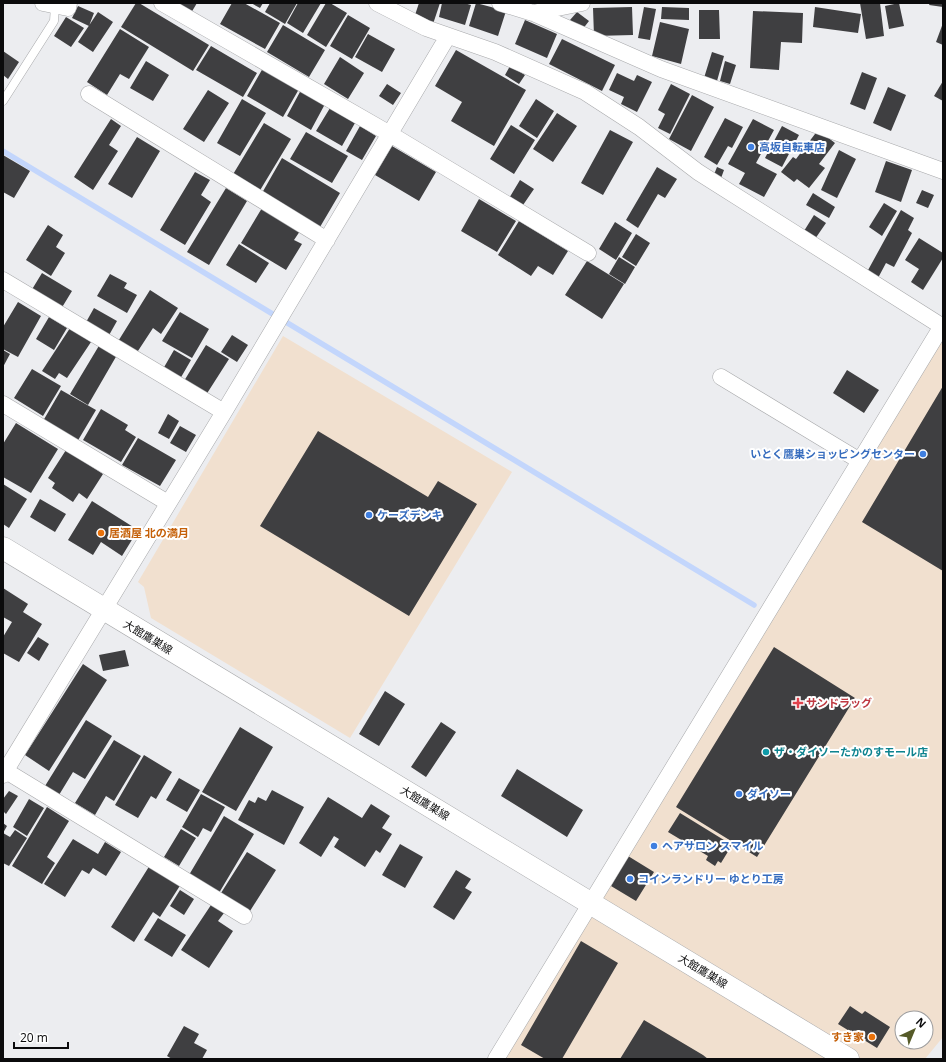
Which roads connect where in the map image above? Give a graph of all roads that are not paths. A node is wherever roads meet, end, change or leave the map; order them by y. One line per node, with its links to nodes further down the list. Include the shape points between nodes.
1 (162, 3): 11 (street)
2 (377, 3): 6 (street)
3 (500, 3): 7 (street)
4 (582, 3): 7 (street)
5 (56, 4): 10 (lane, via 54,21)
6 (394, 7): 8 (street, via 426,28)
7 (533, 13): 12 (street, via 661,69)
8 (448, 36): 11 (street); 16 (street, via 495,52 584,92 640,126 704,176)
9 (89, 94): 13 (street)
10 (3, 101)
11 (390, 134): 13 (street); 14 (street)
12 (943, 171)
13 (327, 240): 19 (street)
14 (588, 253)
15 (3, 280): 19 (street)
16 (942, 327): 20 (street)
17 (721, 377): 20 (street)
18 (3, 404): 21 (street)
19 (224, 412): 21 (street)
20 (860, 461): 25 (street)
21 (168, 503): 23 (street)
22 (3, 548): 23 (main road, 大館鷹巣線)
23 (104, 611): 24 (street); 25 (main road, 大館鷹巣線)
24 (4, 773): 26 (street)
25 (590, 902): 27 (street); 28 (main road, 大館鷹巣線)
26 (244, 916)
27 (496, 1059)
28 (848, 1059)

